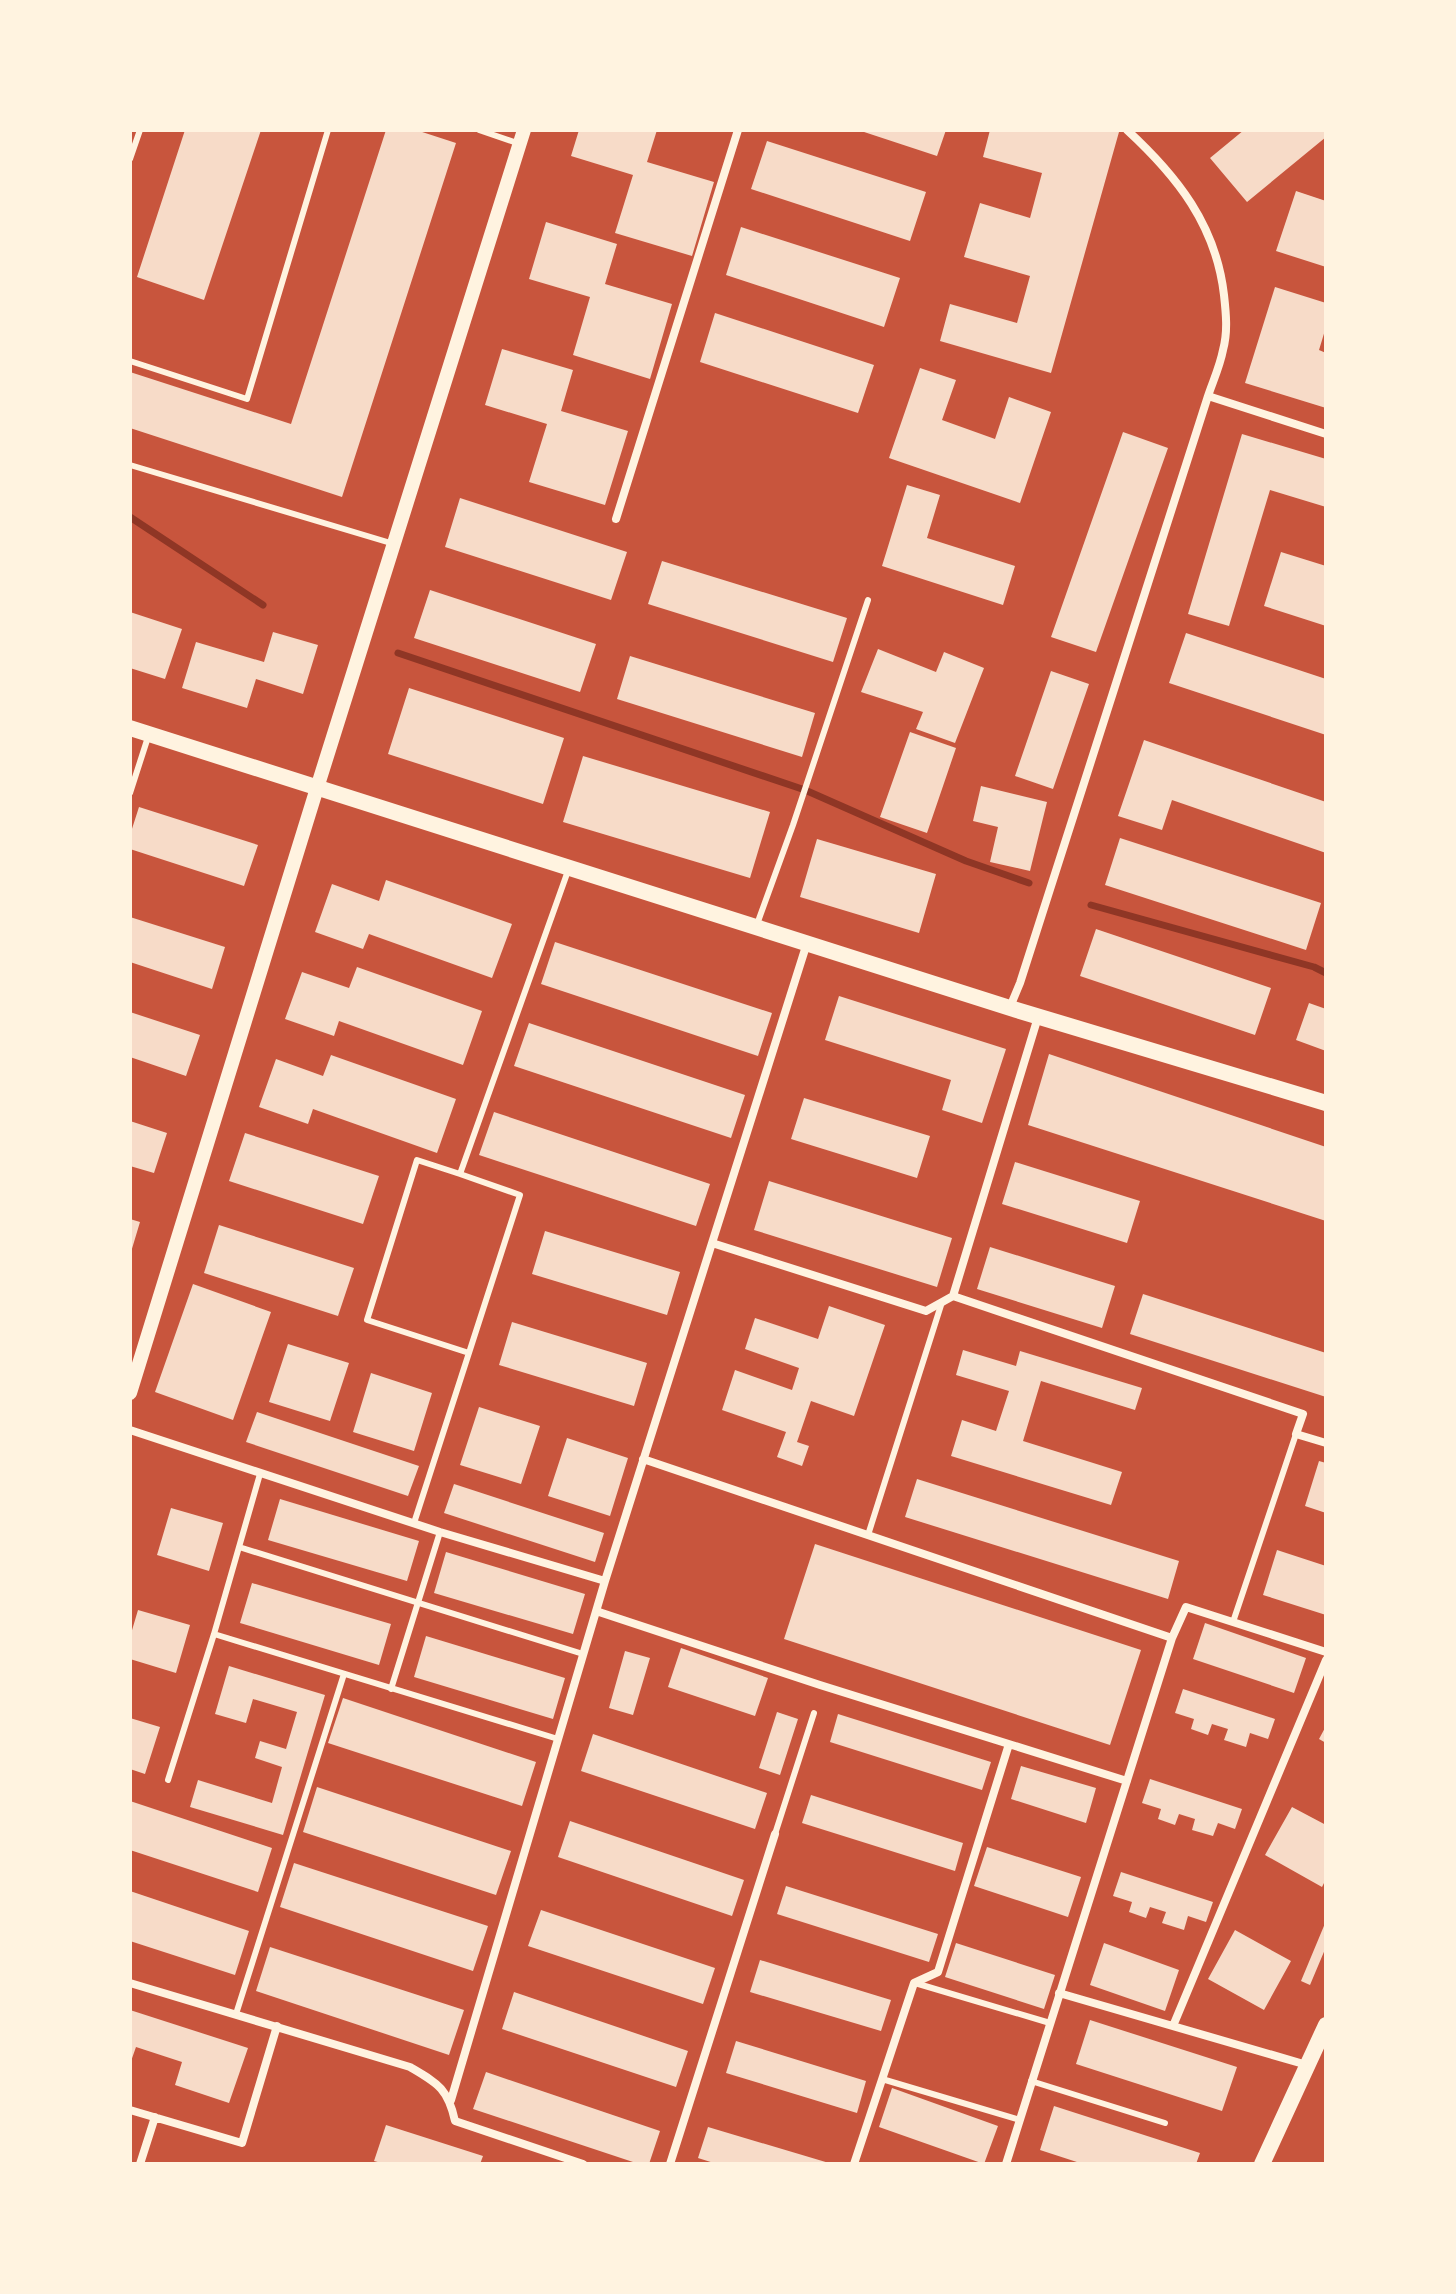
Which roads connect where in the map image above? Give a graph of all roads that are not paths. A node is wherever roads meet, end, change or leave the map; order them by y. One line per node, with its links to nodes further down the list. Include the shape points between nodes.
1 (140, 130): 7 (lane)
2 (328, 130): 8 (lane, via 247,399)
3 (479, 130): 6 (lane)
4 (738, 130): 12 (street)
5 (1127, 130): 9 (street, via 1195,206 1212,244 1226,320 1224,348)
6 (522, 137): 13 (street)
7 (130, 159)
8 (130, 361)
9 (1208, 396): 10 (street); 22 (street)
10 (1326, 434)
11 (130, 465): 13 (lane)
12 (616, 519)
13 (394, 544): 17 (street)
14 (868, 600): 20 (lane)
15 (130, 728): 16 (main road)
16 (149, 734): 17 (main road); 18 (lane)
17 (317, 788): 19 (main road); 30 (street)
18 (130, 793)
19 (569, 868): 20 (main road); 25 (lane)
20 (756, 927): 21 (main road)
21 (807, 943): 22 (main road); 26 (street)
22 (1010, 1008): 23 (main road)
23 (1038, 1017): 24 (main road); 27 (street)
24 (1326, 1103)
25 (460, 1174): 29 (lane, via 520,1195); 29 (lane, via 417,1160 367,1320)
26 (712, 1243): 28 (street, via 926,1311); 34 (street)
27 (953, 1296): 28 (street); 32 (street, via 1303,1414)
28 (942, 1302): 38 (lane)
29 (469, 1353): 36 (lane)
30 (130, 1393)
31 (130, 1430): 35 (street)
32 (1296, 1434): 33 (street); 43 (lane)
33 (1326, 1443)
34 (643, 1459): 38 (street); 40 (street)
35 (260, 1474): 36 (street); 39 (lane)
36 (414, 1523): 37 (street)
37 (440, 1532): 40 (street); 41 (lane)
38 (868, 1535): 45 (street)
39 (239, 1547): 41 (lane); 44 (lane)
40 (605, 1581): 42 (street)
41 (419, 1603): 47 (lane); 50 (lane)
42 (596, 1611): 47 (street); 53 (street)
43 (1233, 1622): 45 (street, via 1186,1607); 46 (street)
44 (214, 1634): 49 (lane); 54 (lane)
45 (1172, 1638): 55 (street)
46 (1326, 1652)
47 (583, 1654): 52 (street)
48 (1326, 1660): 64 (street)
49 (344, 1674): 50 (lane); 60 (lane)
50 (391, 1689): 52 (lane)
51 (814, 1713): 56 (lane)
52 (558, 1739): 68 (street)
53 (1009, 1744): 55 (street); 58 (street, via 938,1972)
54 (168, 1780)
55 (1127, 1781): 59 (street)
56 (775, 1834): 75 (street)
57 (130, 1983): 60 (street)
58 (914, 1983): 61 (lane); 66 (street)
59 (1059, 1993): 61 (street); 64 (street)
60 (236, 2014): 63 (street)
61 (1050, 2023): 67 (street)
62 (1326, 2025): 65 (main road)
63 (277, 2026): 68 (street, via 410,2067); 70 (street, via 242,2143)
64 (1173, 2026): 65 (street)
65 (1307, 2065): 78 (main road)
66 (882, 2079): 71 (lane); 76 (street)
67 (1031, 2081): 71 (street); 72 (lane)
68 (451, 2100): 74 (street, via 455,2121)
69 (130, 2110): 70 (street)
70 (155, 2117): 73 (street)
71 (1020, 2120): 77 (street)
72 (1165, 2123)
73 (140, 2164)
74 (583, 2164)
75 (670, 2164)
76 (854, 2164)
77 (1006, 2164)
78 (1262, 2164)

